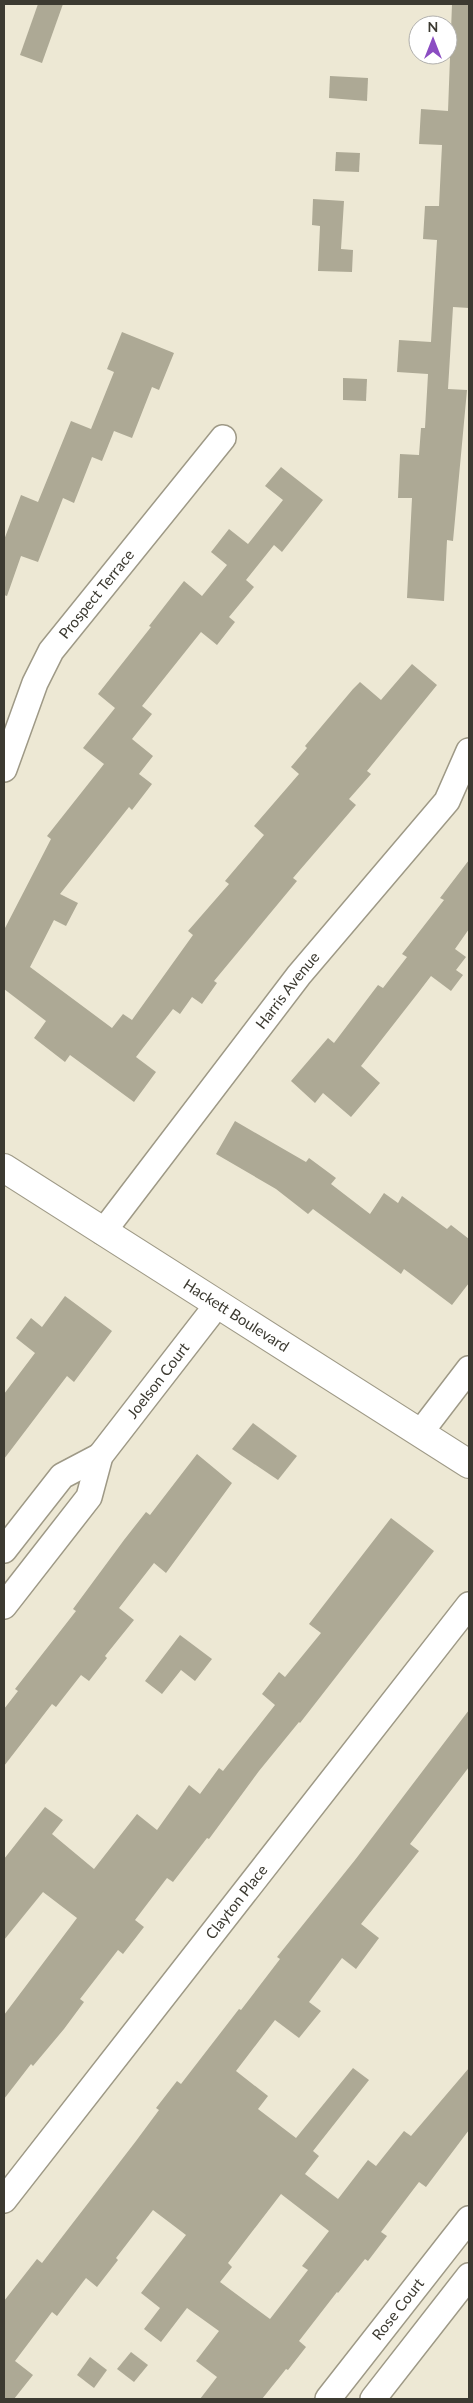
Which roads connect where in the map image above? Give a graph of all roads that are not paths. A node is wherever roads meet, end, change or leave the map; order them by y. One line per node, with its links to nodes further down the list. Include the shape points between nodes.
1 (223, 438): 3 (street, Prospect Terrace, via 51,651)
2 (469, 751): 5 (street, Harris Avenue, via 446,801 299,975)
3 (4, 769)
4 (4, 1168): 5 (street, Hackett Boulevard)
5 (103, 1232): 6 (street, Hackett Boulevard)
6 (217, 1305): 8 (street, Hackett Boulevard); 9 (street, Joelson Court)
7 (469, 1370): 8 (street)
8 (420, 1433): 10 (street, Hackett Boulevard)
9 (100, 1456): 11 (street, Joelson Court, via 62,1476); 13 (street, Joelson Court, via 89,1497)
10 (469, 1464)
11 (4, 1550)
12 (469, 1605): 14 (street, Clayton Place)
13 (4, 1606)
14 (4, 2200)
15 (469, 2219): 17 (street, Rose Court)
16 (469, 2276): 18 (street)
17 (328, 2399)
18 (373, 2399)

